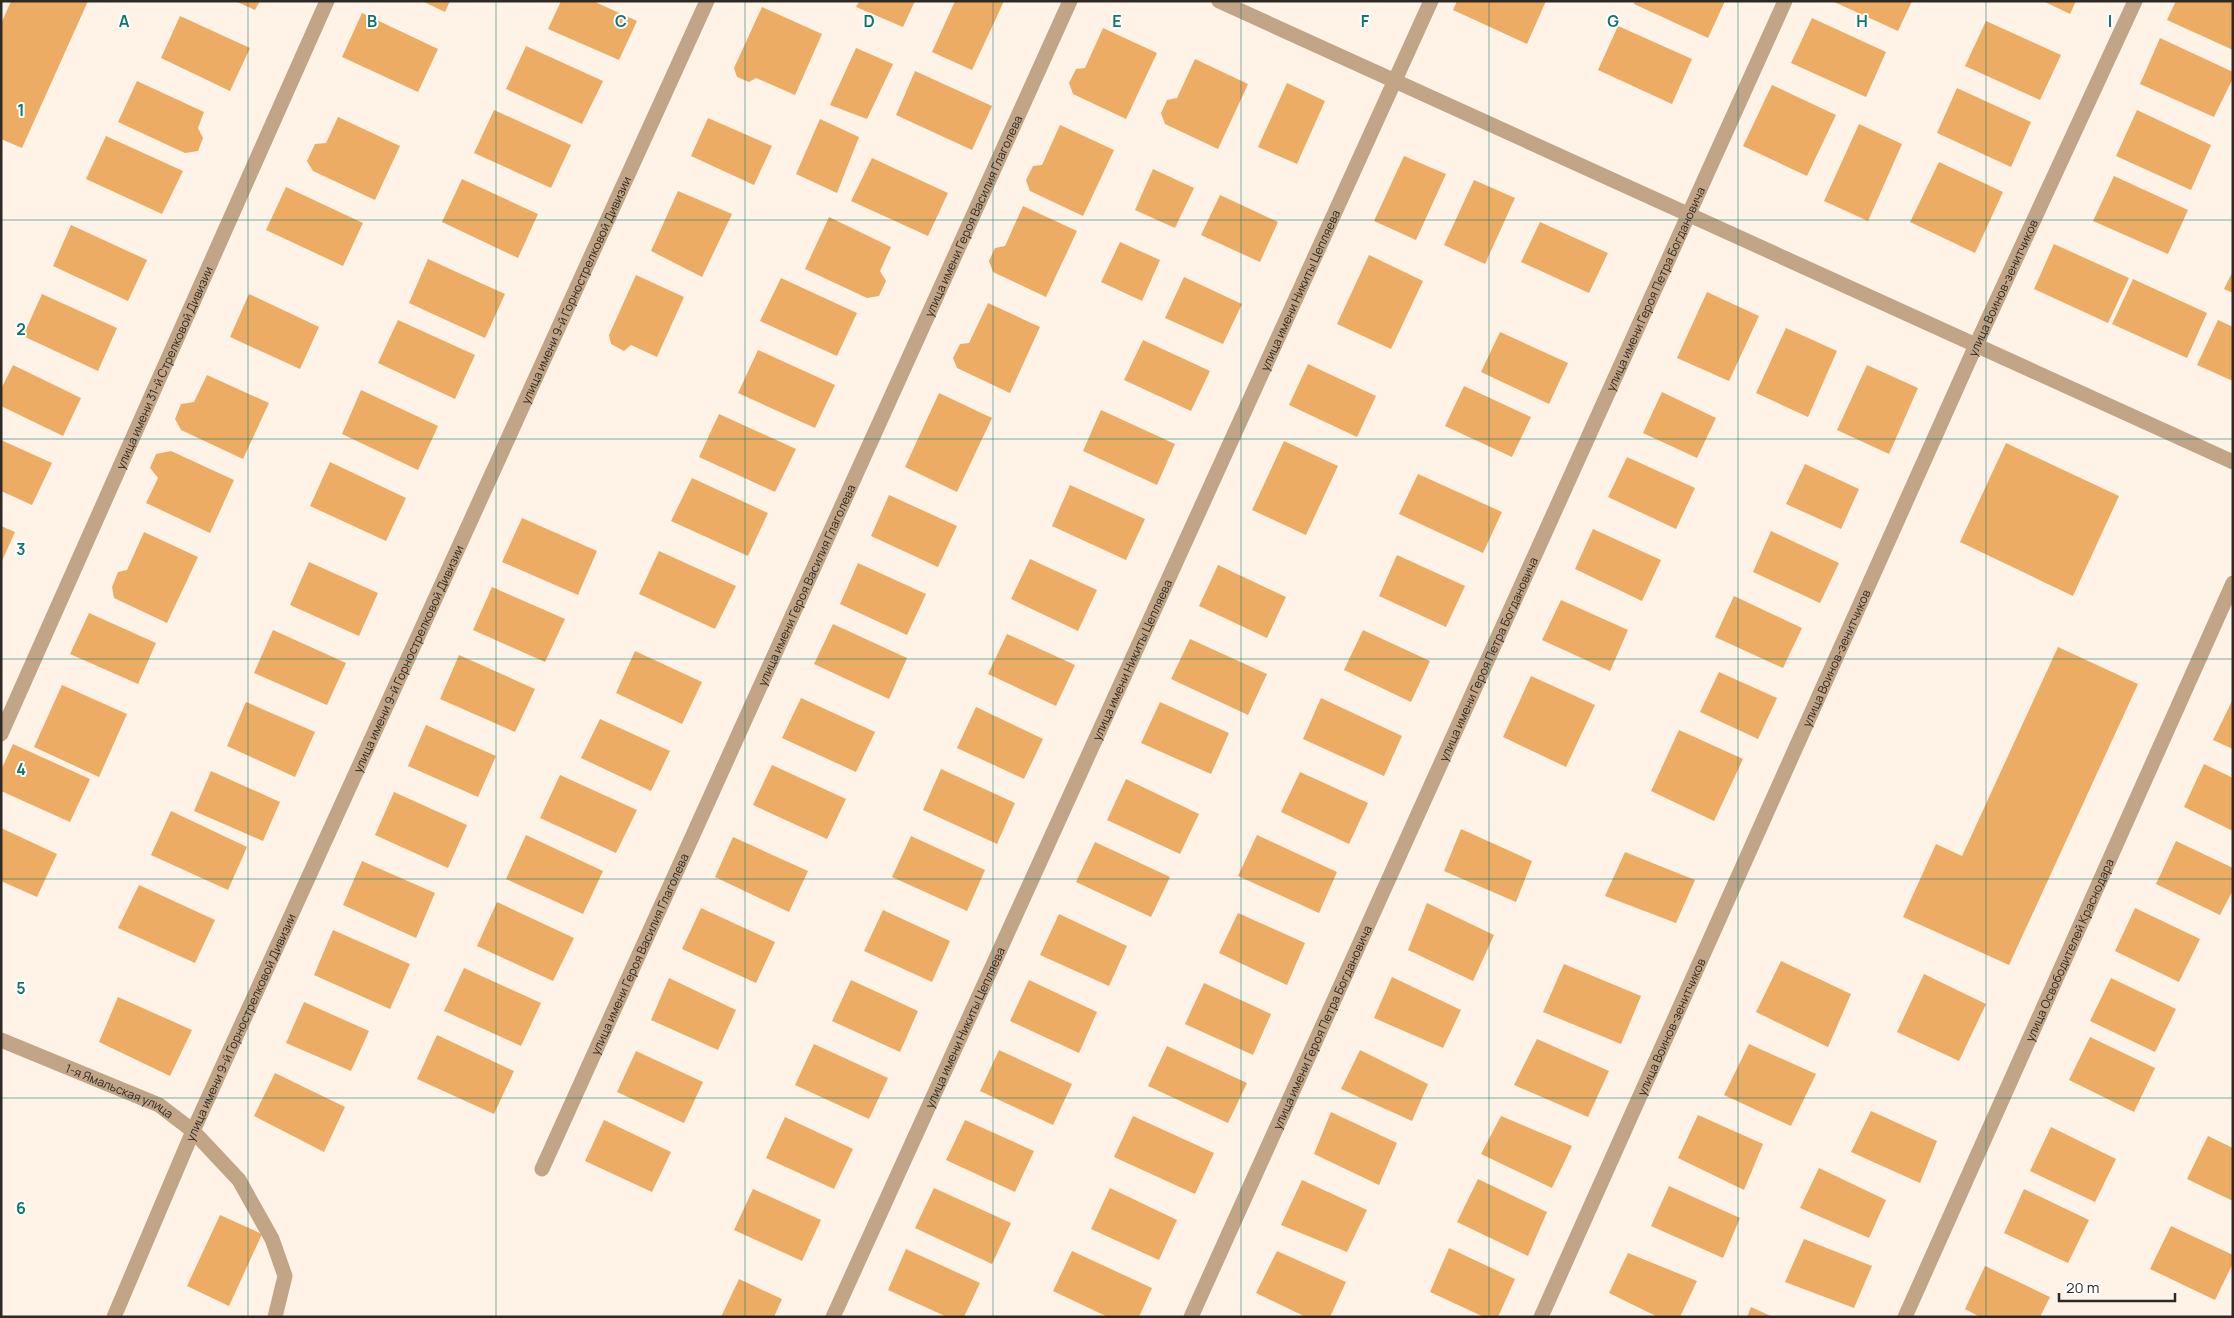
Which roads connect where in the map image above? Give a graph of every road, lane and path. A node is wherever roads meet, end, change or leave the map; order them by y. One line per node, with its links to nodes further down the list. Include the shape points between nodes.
1 (327, 1): 13 (street, улица имени 31-й Стрелковой Дивизии)
2 (707, 1): 15 (street, улица имени 9-й Горнострелковой Дивизии)
3 (1070, 1): 16 (street, улица имени Героя Василия Глаголева)
4 (1219, 1): 8 (street)
5 (1431, 1): 8 (street, улица имени Никиты Цепляева)
6 (1785, 1): 9 (street, улица имени Героя Петра Богдановича)
7 (2135, 1): 10 (street, улица Воинов-зенитчиков)
8 (1395, 81): 9 (street); 19 (street, улица имени Никиты Цепляева)
9 (1688, 214): 10 (street); 20 (street, улица имени Героя Петра Богдановича)
10 (1976, 345): 11 (street); 21 (street, улица Воинов-зенитчиков)
11 (2233, 462)
12 (2233, 584): 22 (street, улица Освободителей Краснодара)
13 (1, 734)
14 (1, 1040): 15 (street, 1-я Ямальская улица, via 159,1105)
15 (193, 1131): 17 (street, улица имени 9-й Горнострелковой Дивизии); 18 (street, 1-я Ямальская улица, via 239,1180 272,1239 285,1276)
16 (542, 1169)
17 (114, 1317)
18 (274, 1317)
19 (834, 1317)
20 (1191, 1317)
21 (1541, 1317)
22 (1905, 1317)

